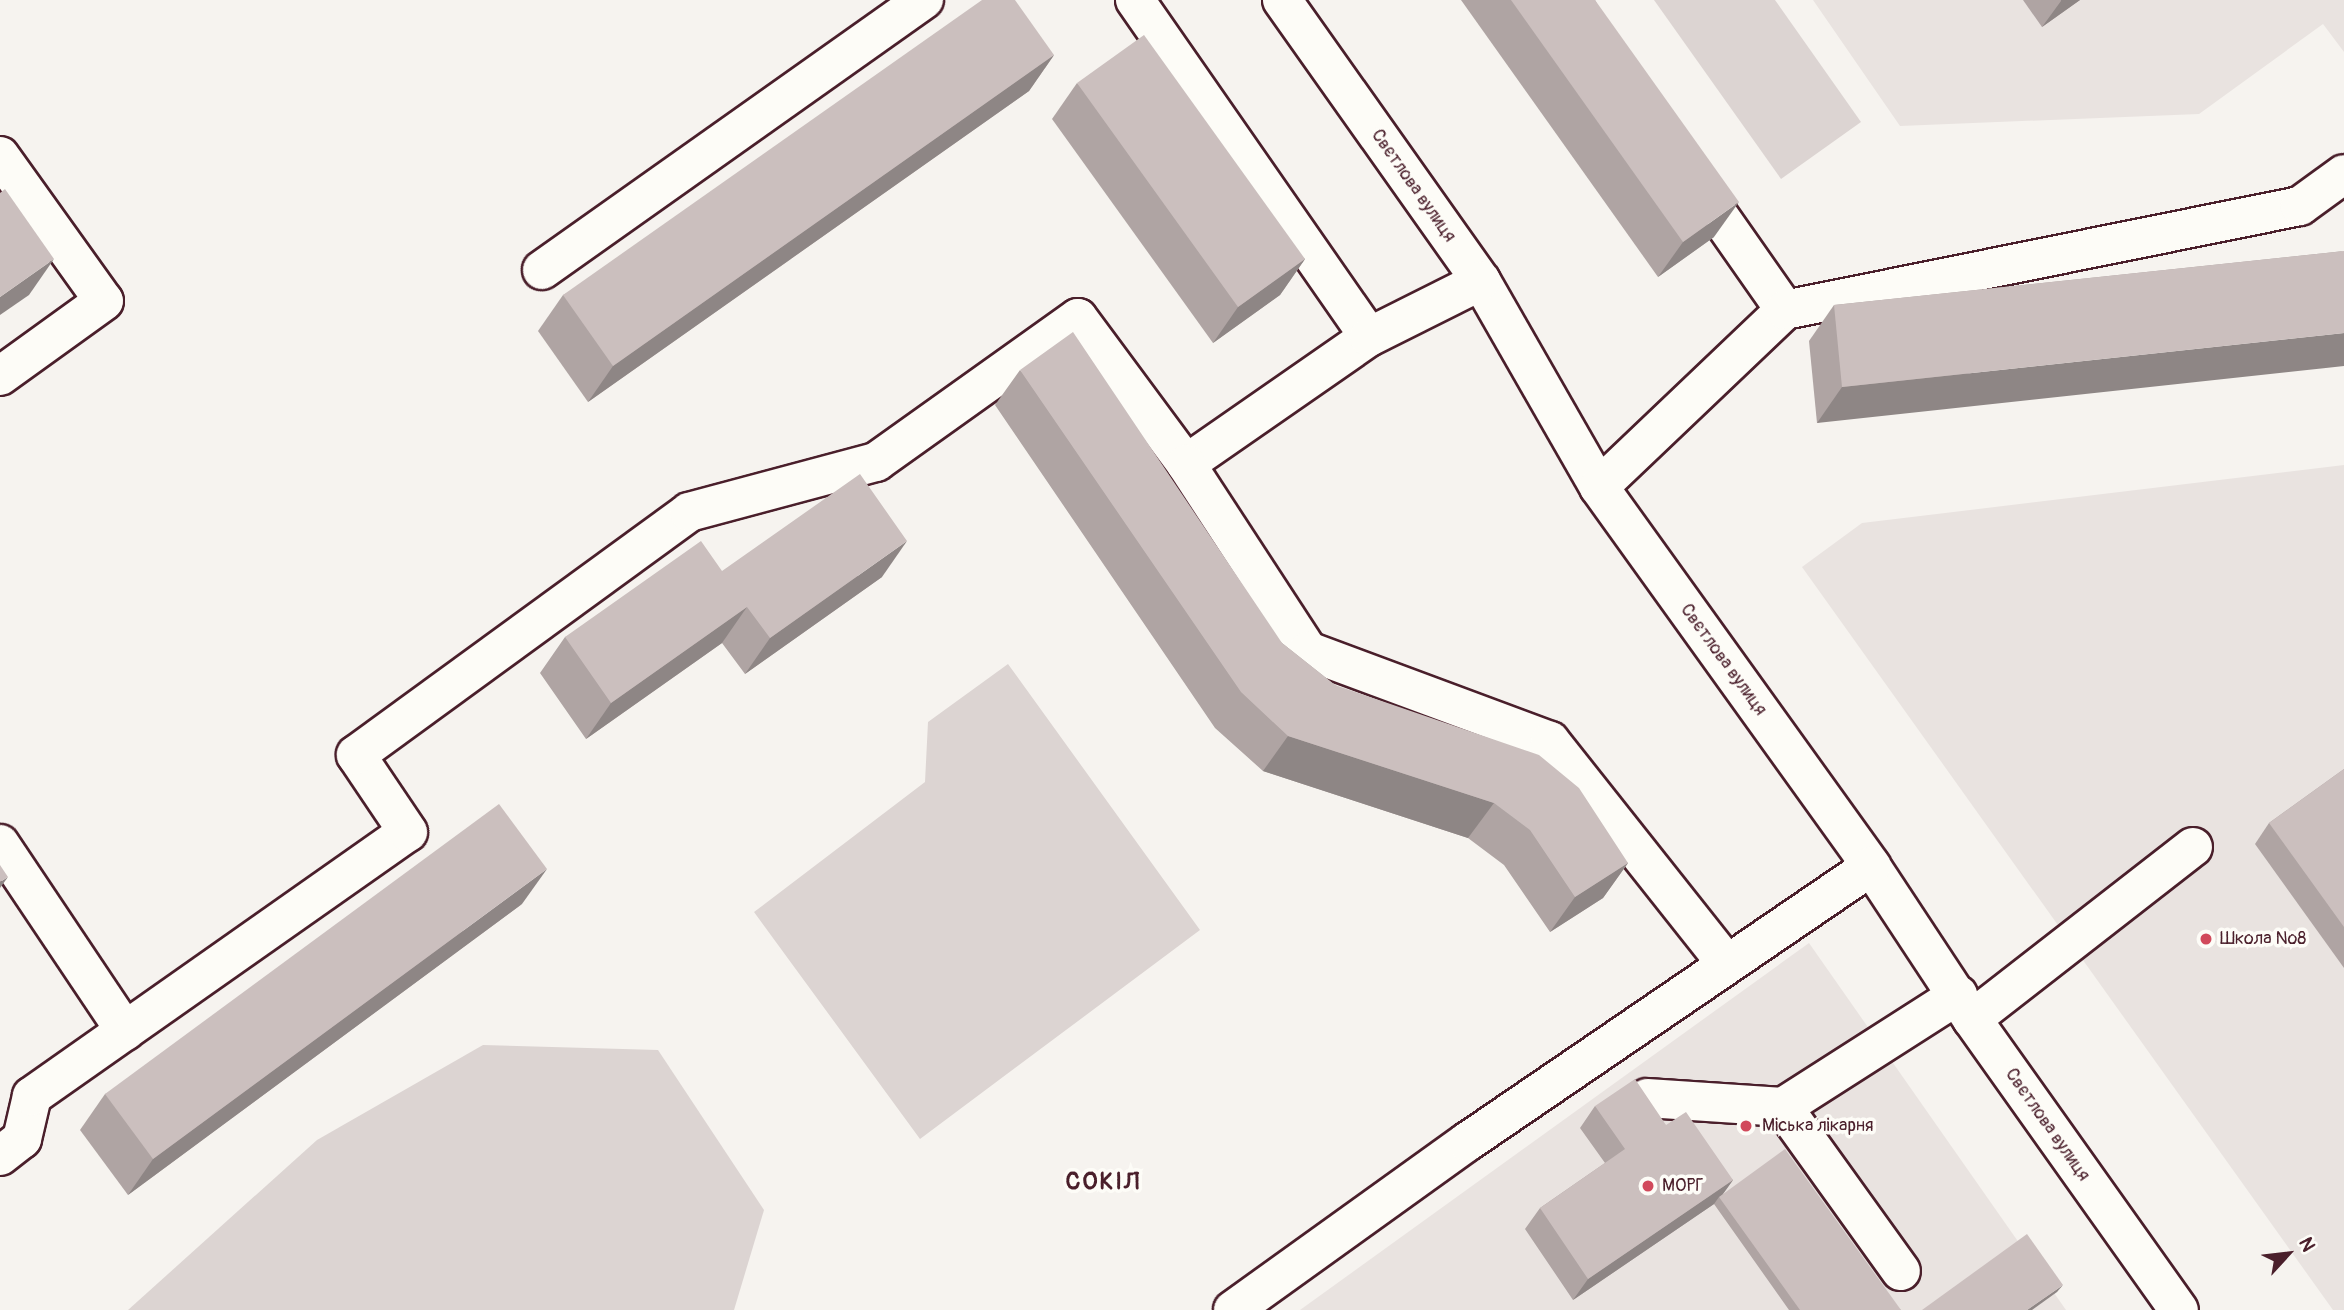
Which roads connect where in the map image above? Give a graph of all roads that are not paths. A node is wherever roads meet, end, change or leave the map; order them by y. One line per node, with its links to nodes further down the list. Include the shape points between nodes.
1 (924, 0): 7 (street)
2 (1135, 0): 10 (street)
3 (1282, 0): 8 (street, Свєтлова вулиця)
4 (1673, 149): 9 (street)
5 (0, 156): 11 (street, via 104,301)
6 (2344, 174): 9 (street, via 2300,206)
7 (542, 270)
8 (1481, 281): 10 (street); 13 (street, Свєтлова вулиця)
9 (1785, 310): 13 (street)
10 (1370, 337): 12 (street)
11 (0, 376)
12 (1186, 464): 17 (street, via 1308,651 1550,741); 19 (street, via 1077,318 876,462 689,512 356,755 408,832)
13 (1600, 487): 16 (street, Свєтлова вулиця)
14 (0, 844): 19 (street)
15 (2193, 848): 18 (street)
16 (1871, 866): 17 (street); 18 (street, Свєтлова вулиця)
17 (1725, 962): 24 (street)
18 (1965, 1007): 21 (street); 25 (street, Свєтлова вулиця)
19 (125, 1031): 22 (street, via 33,1096 22,1139)
20 (1647, 1098): 21 (street)
21 (1783, 1107): 23 (street)
22 (0, 1156)
23 (1901, 1271)
24 (1233, 1310)
25 (2179, 1310)

